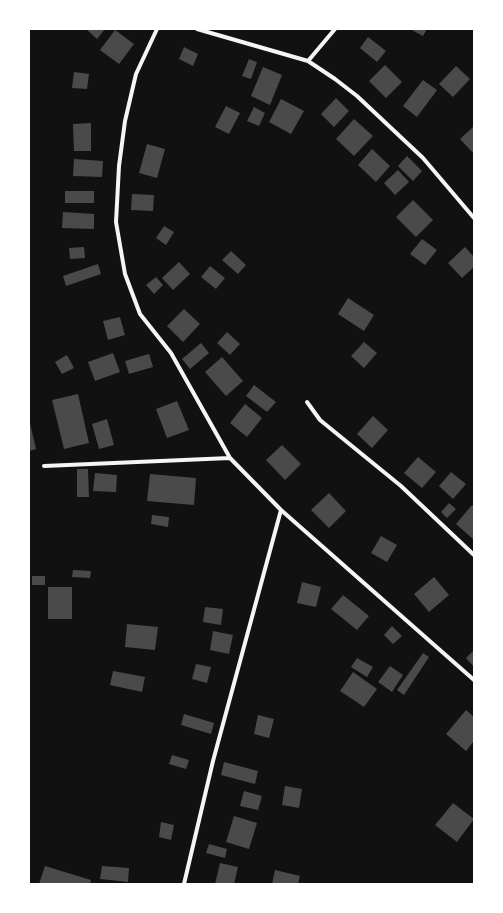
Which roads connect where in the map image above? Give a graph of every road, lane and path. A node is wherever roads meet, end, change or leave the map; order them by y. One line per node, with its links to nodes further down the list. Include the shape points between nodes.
1 (157, 29): 7 (street, via 136,74 125,121 116,222 125,274 140,314 171,353)
2 (197, 29): 4 (street)
3 (335, 29): 4 (street)
4 (308, 61): 5 (street, via 357,96 384,121 423,158)
5 (474, 218)
6 (307, 402): 10 (street, via 320,420 401,486)
7 (230, 458): 8 (street); 9 (street)
8 (44, 466)
9 (281, 510): 11 (street); 12 (street, via 213,761)
10 (474, 555)
11 (474, 680)
12 (184, 884)

